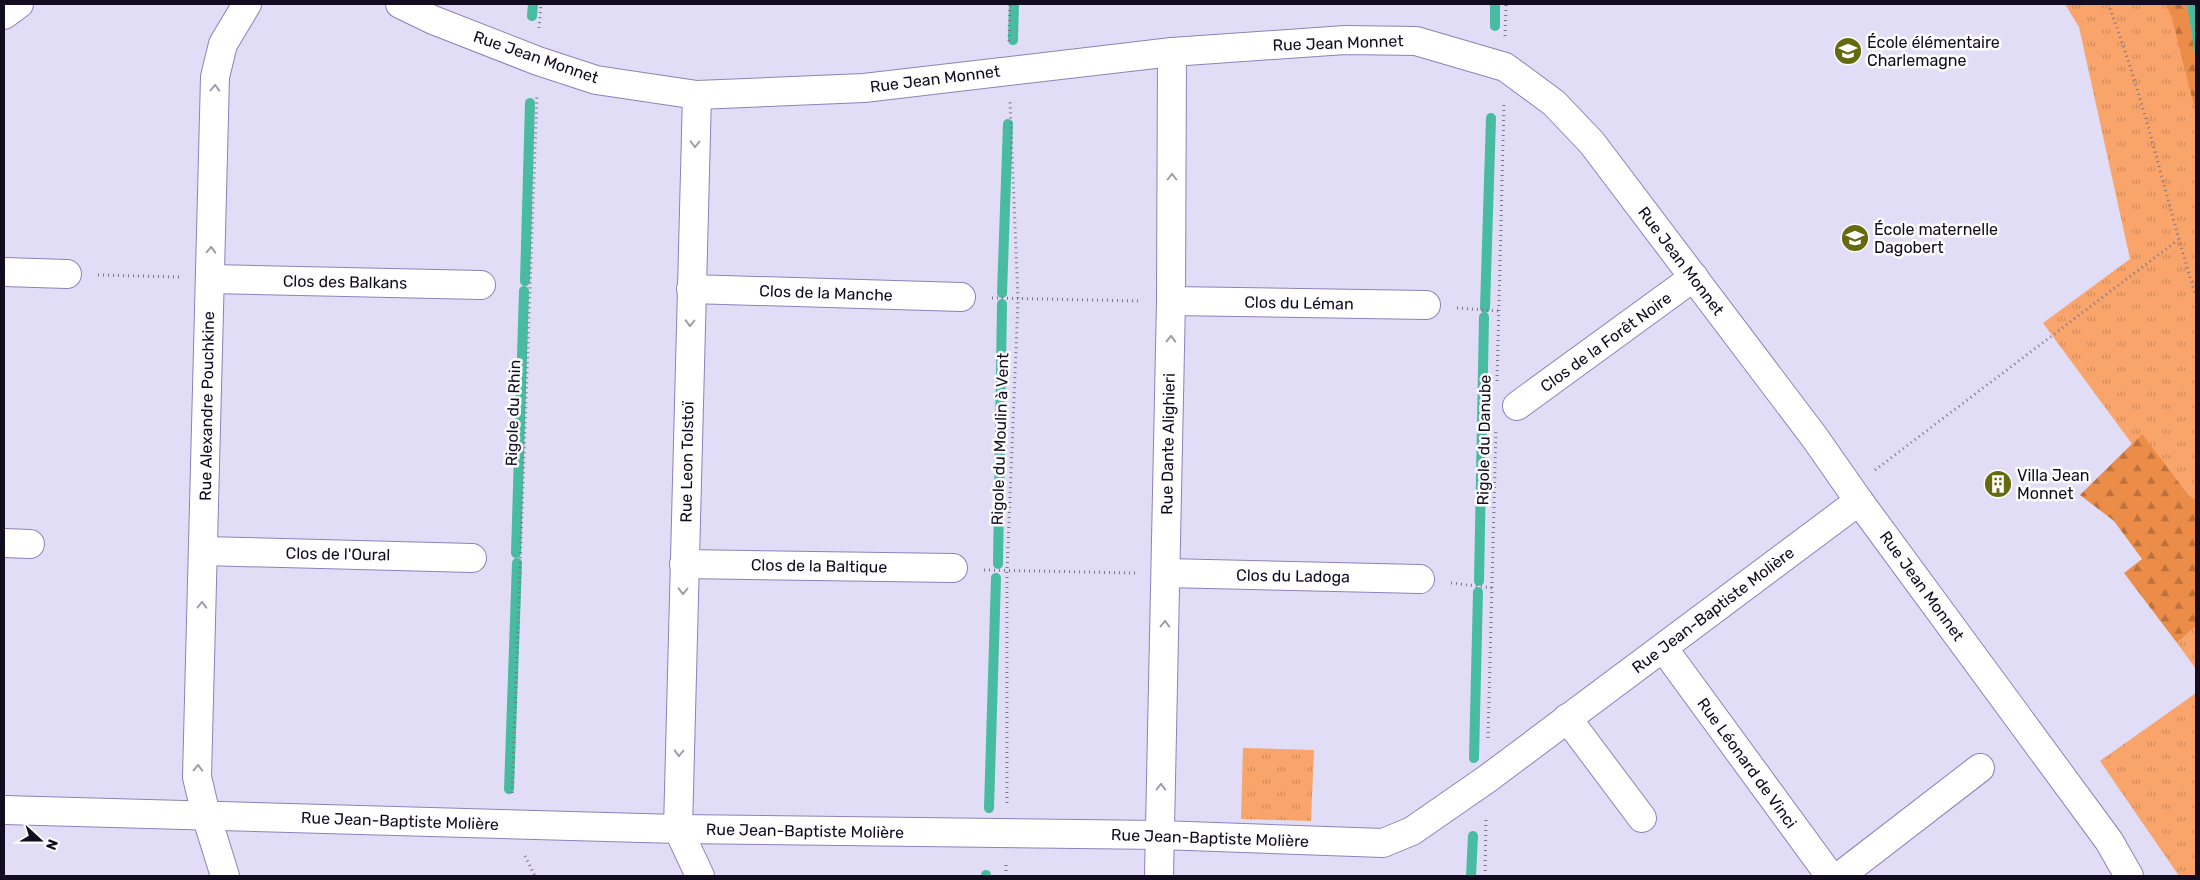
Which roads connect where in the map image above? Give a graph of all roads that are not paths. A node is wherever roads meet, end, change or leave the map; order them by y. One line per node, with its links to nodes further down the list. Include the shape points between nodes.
1 (19, 4): 4 (street)
2 (247, 4): 10 (street, Rue Alexandre Pouchkine, one-way to 2, via 215,77 223,44)
3 (400, 4): 6 (street, Rue Jean Monnet, via 538,61 596,80)
4 (4, 15)
5 (1172, 52): 6 (street, Rue Jean Monnet, via 864,88); 9 (street, Rue Jean Monnet, via 1345,40 1416,41 1505,67 1554,103 1592,143); 14 (street, Rue Dante Alighieri, one-way to 5)
6 (697, 95): 12 (street, Rue Leon Tolstoï, one-way to 12)
7 (4, 272): 8 (street)
8 (67, 274)
9 (1694, 277): 16 (street, Clos de la Forêt Noire); 17 (street, Rue Jean Monnet)
10 (198, 278): 11 (street, Clos des Balkans); 18 (street, Rue Alexandre Pouchkine)
11 (481, 285)
12 (691, 289): 13 (street, Clos de la Manche); 20 (street, Rue Leon Tolstoï, one-way to 20)
13 (961, 296)
14 (1171, 301): 15 (street, Clos du Léman); 22 (street, Rue Dante Alighieri, one-way to 14)
15 (1426, 306)
16 (1517, 406)
17 (1859, 501): 24 (street, Rue Jean-Baptiste Molière); 37 (street, Rue Jean Monnet, via 2109,841)
18 (203, 551): 19 (street, Clos de l'Oural); 28 (street, Rue Alexandre Pouchkine, one-way to 18, via 197,777)
19 (472, 558)
20 (684, 564): 21 (street, Clos de la Baltique); 30 (street, Rue Leon Tolstoï, one-way to 30)
21 (953, 568)
22 (1166, 573): 23 (street, Clos du Ladoga); 31 (street, Rue Dante Alighieri, one-way to 22)
23 (1420, 579)
24 (1664, 649): 25 (street, Rue Jean-Baptiste Molière); 35 (street, Rue Léonard de Vinci)
25 (1567, 718): 29 (street); 31 (street, Rue Jean-Baptiste Molière, via 1412,831 1384,843)
26 (1980, 768): 36 (street)
27 (4, 810): 28 (street, Rue Jean-Baptiste Molière)
28 (206, 815): 30 (street, Rue Jean-Baptiste Molière); 32 (street, Rue Alexandre Pouchkine)
29 (1642, 818)
30 (678, 829): 31 (street, Rue Jean-Baptiste Molière); 33 (street)
31 (1160, 835): 34 (street)
32 (225, 876)
33 (700, 876)
34 (1159, 876)
35 (1830, 876)
36 (1840, 876)
37 (2129, 876)

